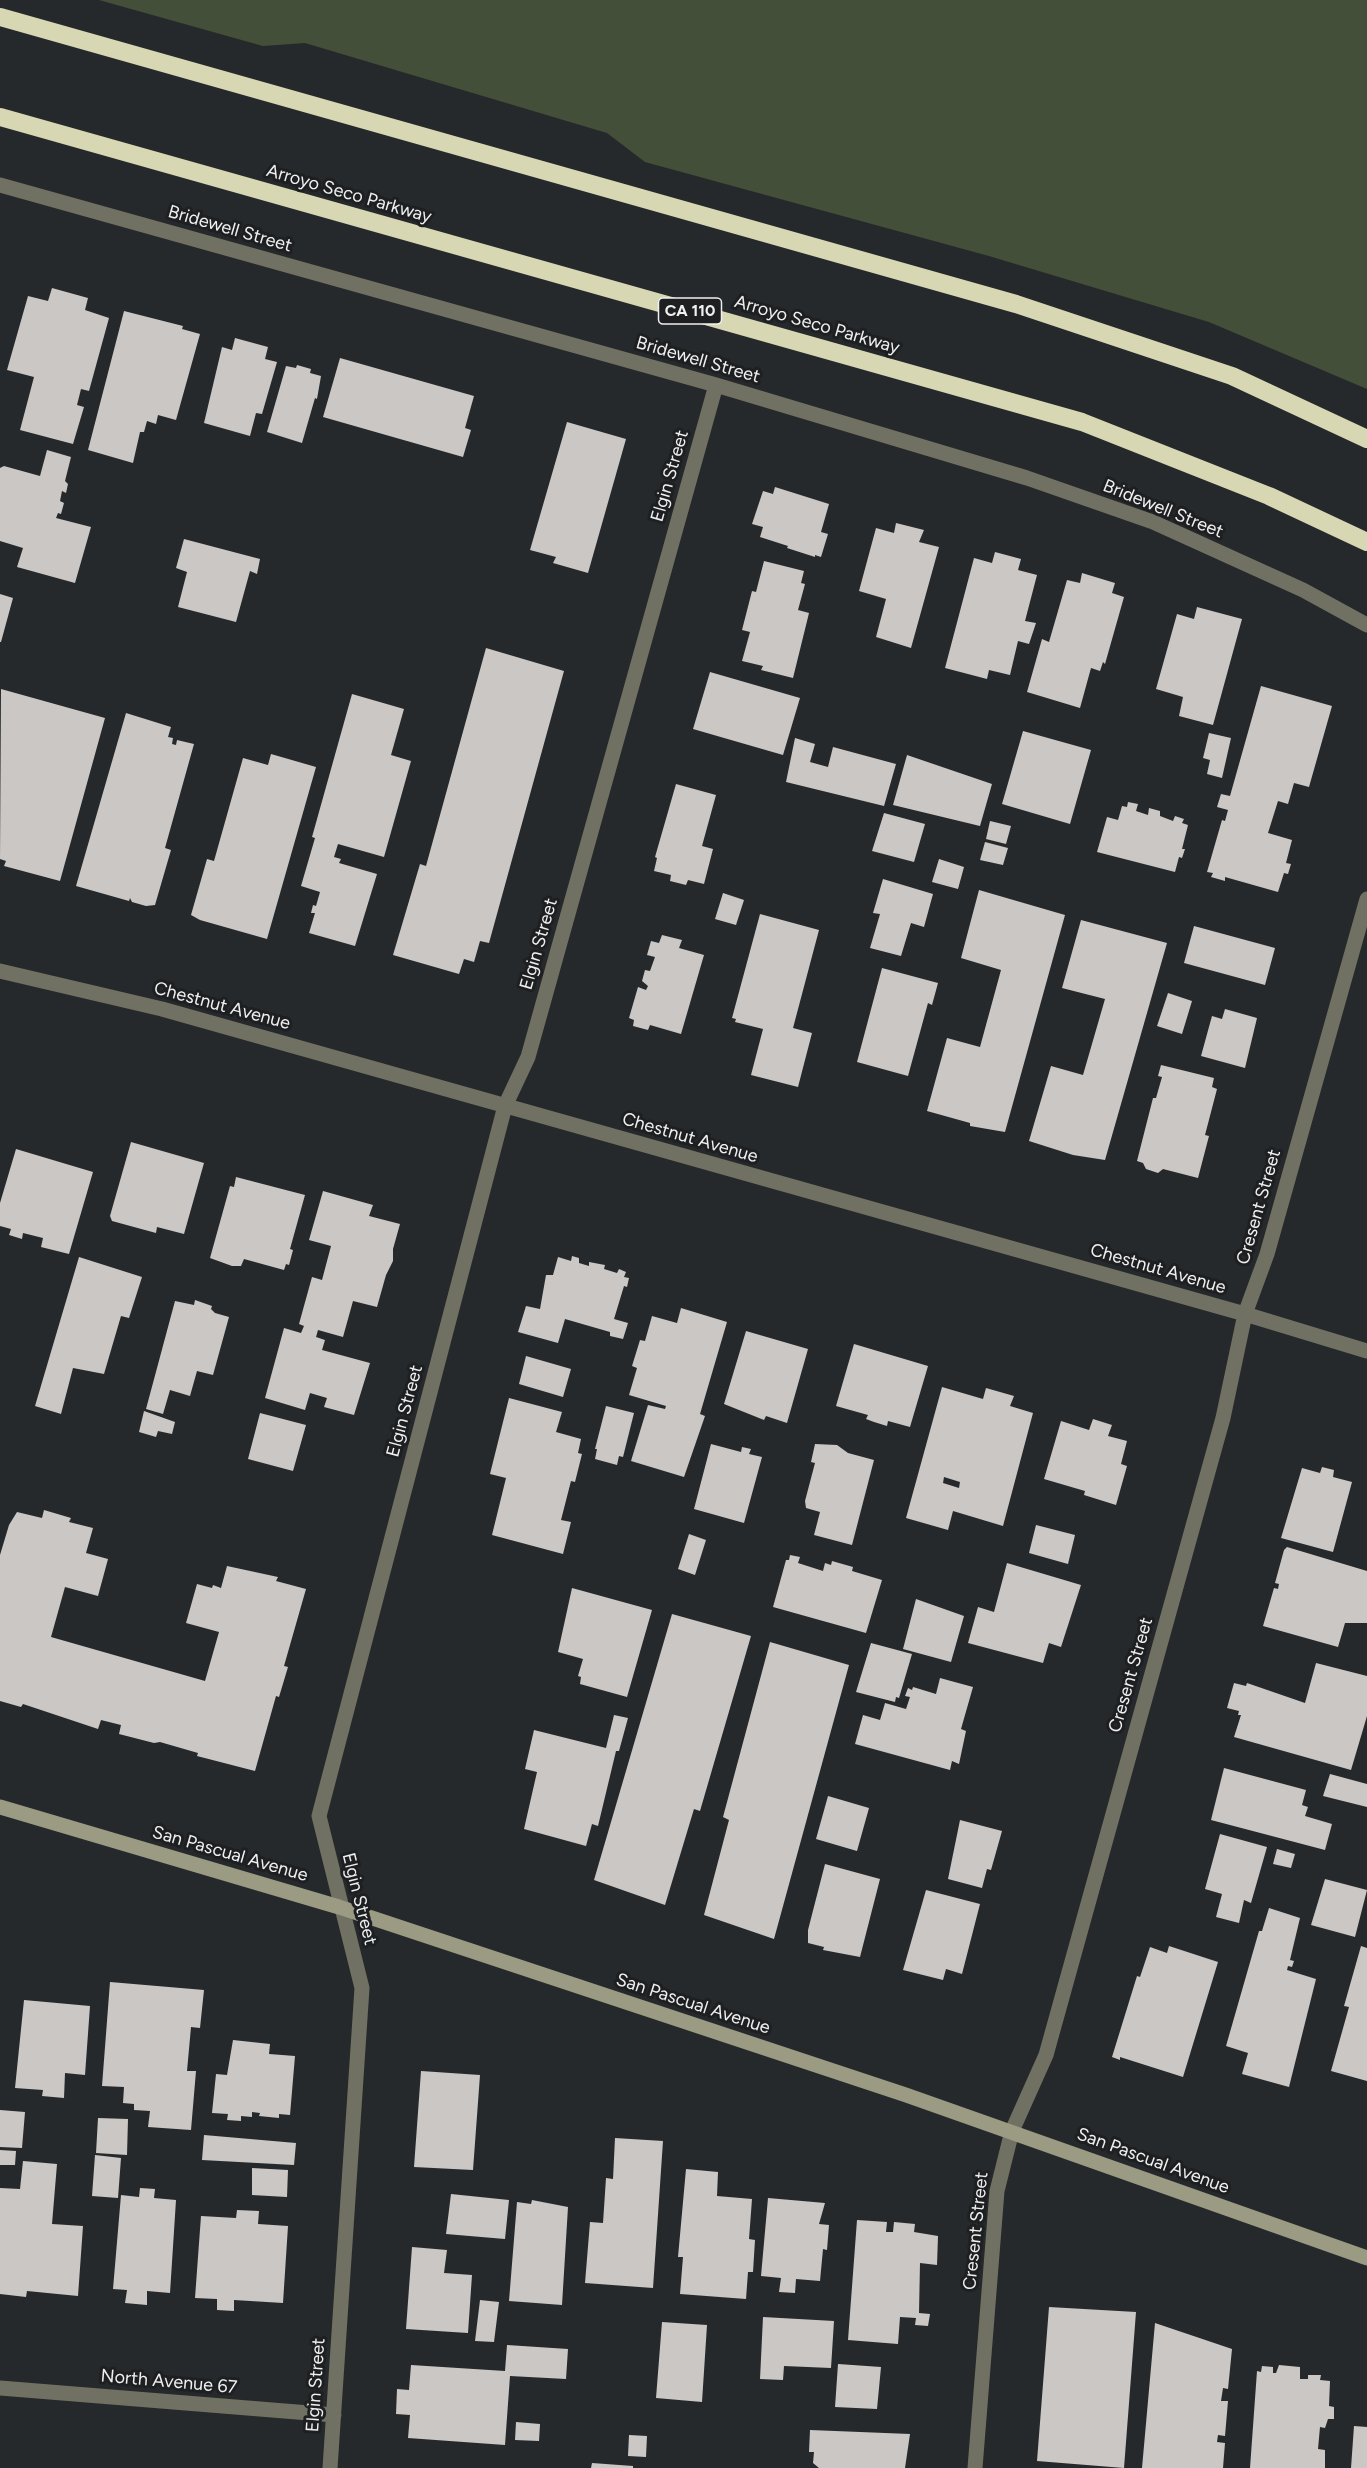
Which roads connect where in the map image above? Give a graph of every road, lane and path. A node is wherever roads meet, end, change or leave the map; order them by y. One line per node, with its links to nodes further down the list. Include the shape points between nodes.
1 (0, 17): 5 (highway, via 1016,304 1232,376)
2 (0, 117): 6 (highway, Arroyo Seco Parkway / CA 110, via 1082,422 1269,496)
3 (0, 185): 4 (street, Bridewell Street)
4 (716, 385): 7 (street, Bridewell Street, via 1027,478 1153,522 1303,590); 10 (street, Elgin Street, via 528,1056)
5 (1367, 439)
6 (1367, 542)
7 (1367, 624)
8 (1367, 899): 11 (street, Cresent Street, via 1267,1254)
9 (0, 971): 10 (street, Chestnut Avenue, via 162,1009)
10 (505, 1106): 11 (street, Chestnut Avenue); 14 (street, Elgin Street, via 319,1816)
11 (1245, 1314): 12 (street, Chestnut Avenue); 15 (street, Cresent Street, via 1222,1418 1046,2055)
12 (1367, 1351)
13 (0, 1807): 14 (street, San Pascual Avenue)
14 (339, 1907): 15 (street, San Pascual Avenue); 18 (street, Elgin Street, via 362,1988)
15 (1012, 2131): 16 (street, San Pascual Avenue); 20 (street, Cresent Street, via 997,2191)
16 (1367, 2258)
17 (0, 2388): 18 (street, North Avenue 67)
18 (334, 2415): 19 (street, Elgin Street)
19 (330, 2468)
20 (975, 2468)

